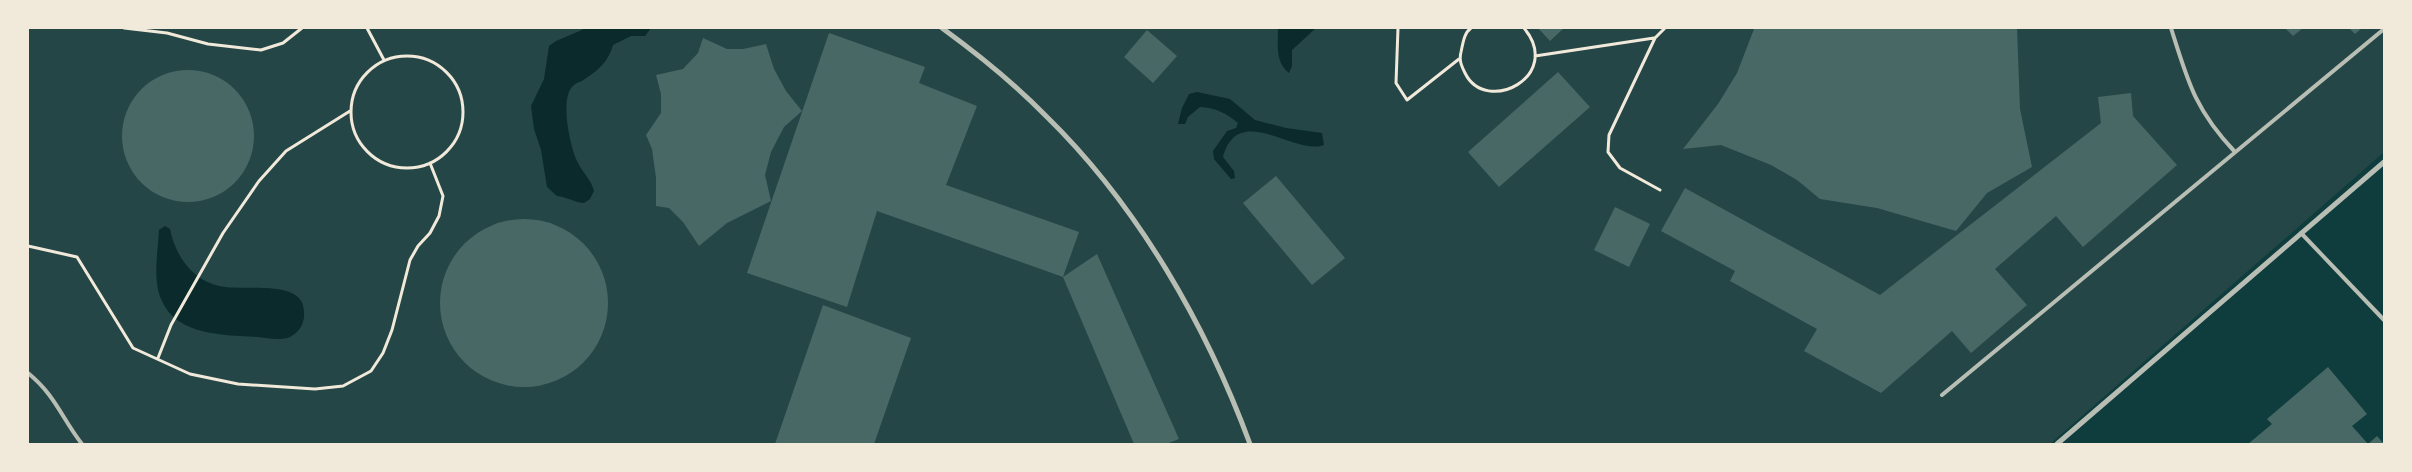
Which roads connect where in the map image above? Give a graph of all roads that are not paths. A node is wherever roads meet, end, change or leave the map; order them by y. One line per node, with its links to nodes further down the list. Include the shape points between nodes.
1 (942, 28): 11 (street, via 984,59 1047,116 1104,180 1154,250 1196,324 1234,401)
2 (2171, 28): 4 (lane, via 2198,106 2214,131)
3 (2384, 29): 4 (lane)
4 (2235, 152): 9 (lane)
5 (2384, 162): 6 (street)
6 (2301, 233): 7 (lane); 12 (street)
7 (2384, 320)
8 (28, 373): 10 (lane, via 43,385)
9 (1942, 394)
10 (82, 444)
11 (1250, 444)
12 (2057, 444)

